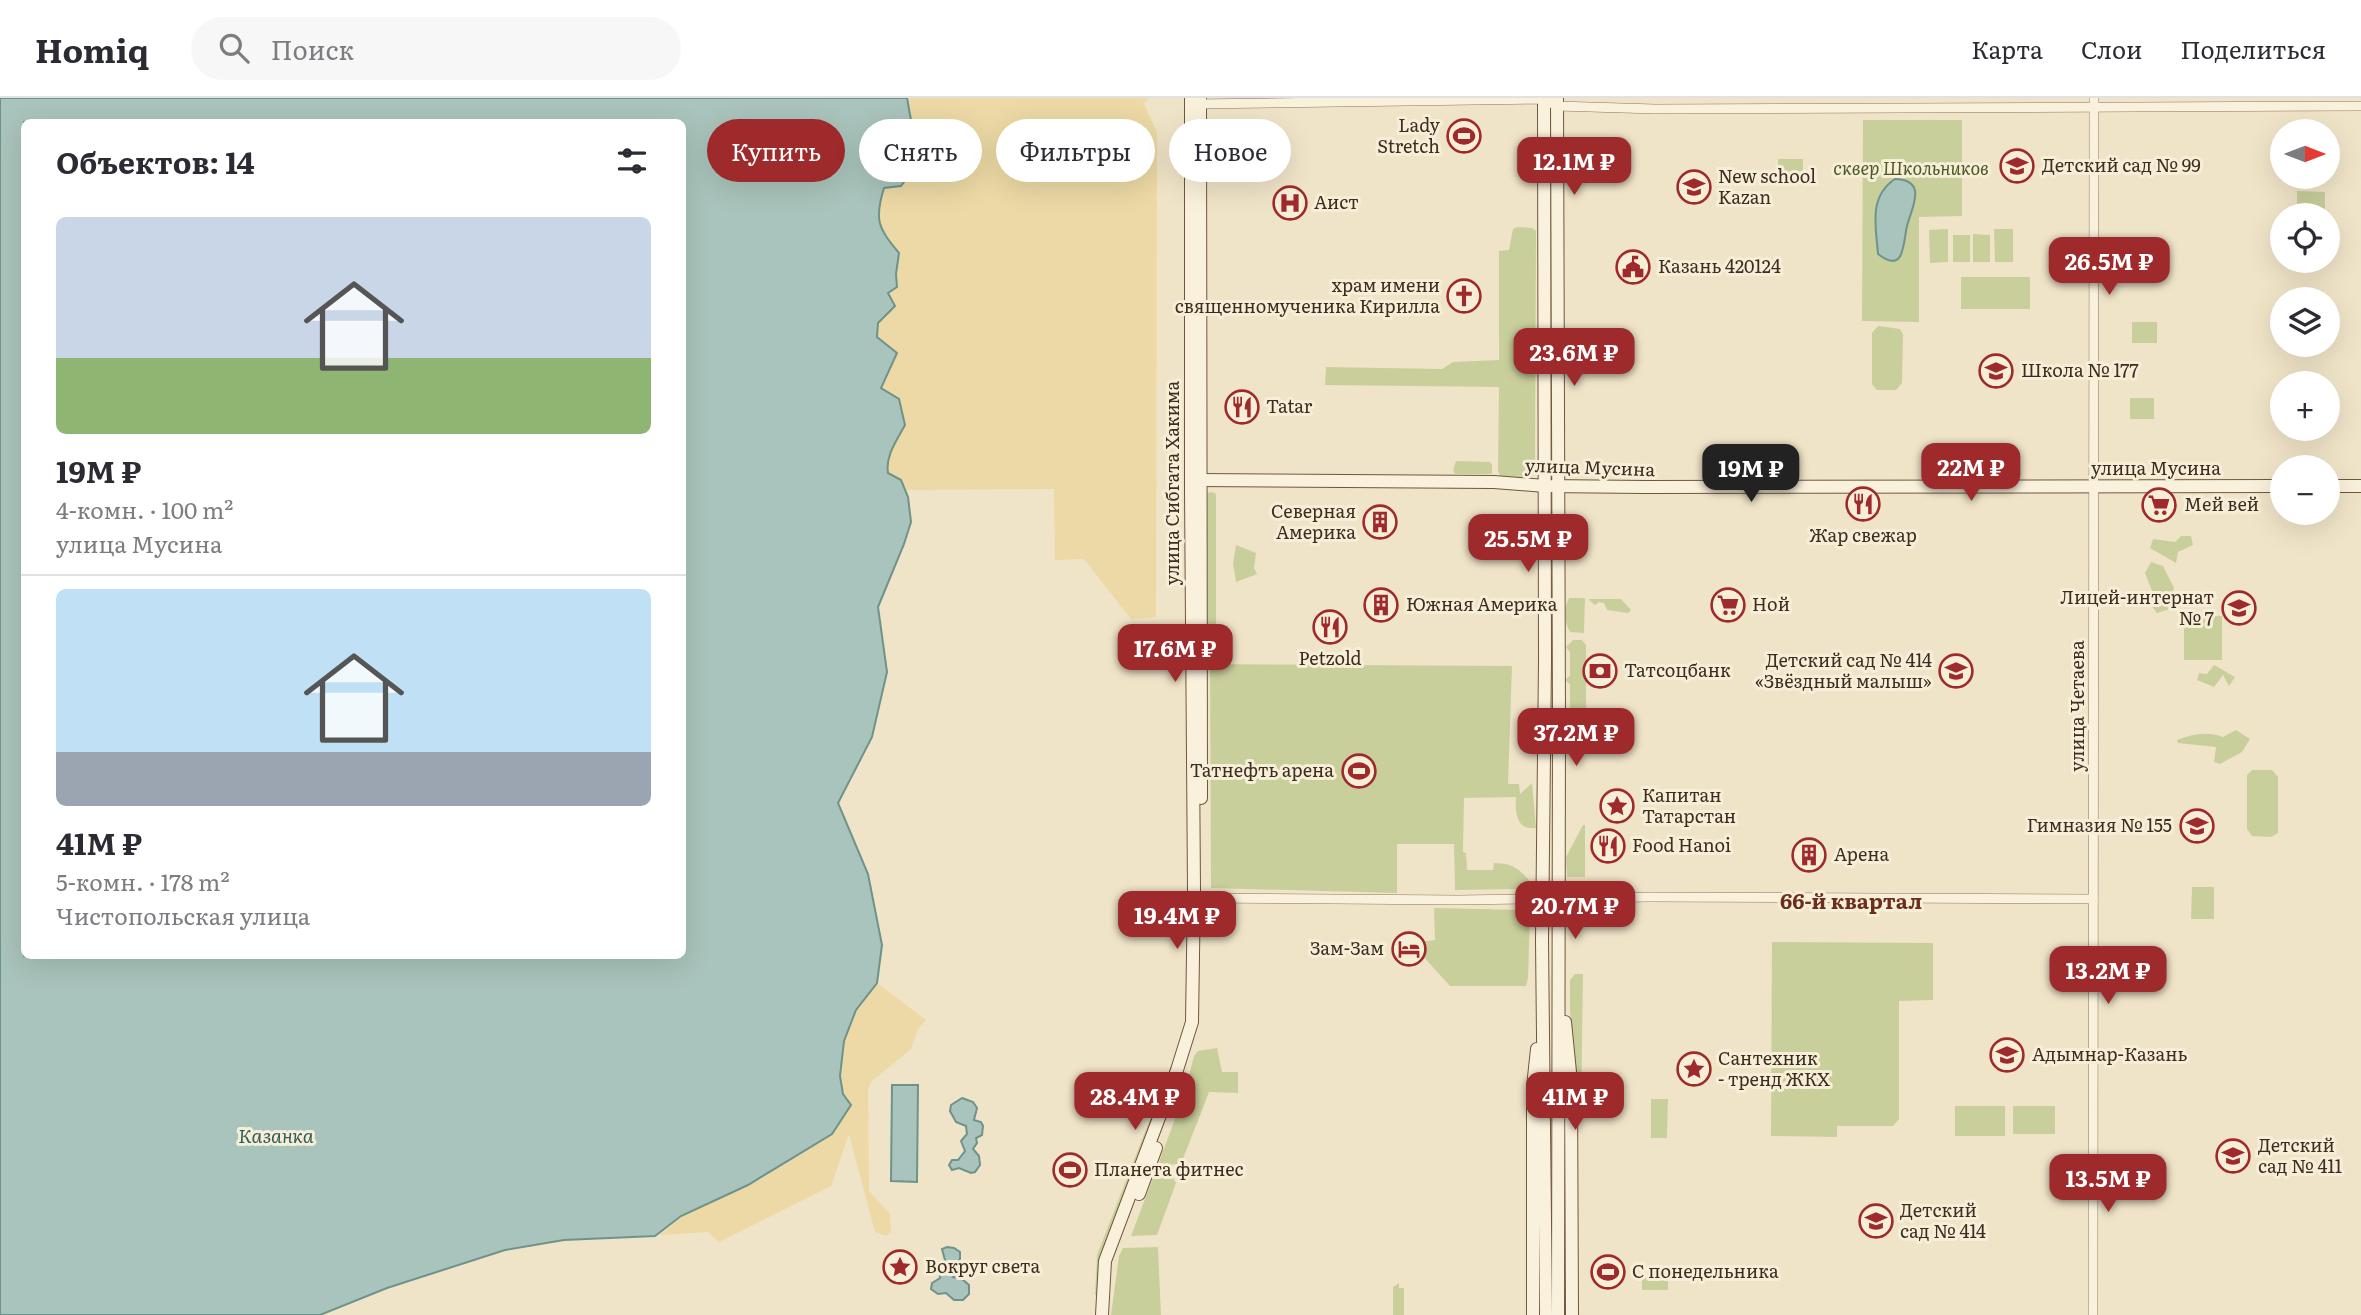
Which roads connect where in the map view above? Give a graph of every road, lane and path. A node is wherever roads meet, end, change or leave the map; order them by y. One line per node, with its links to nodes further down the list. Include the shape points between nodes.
1 (1545, 98): 2 (street); 3 (street); 7 (main road)
2 (1196, 101): 6 (main road, улица Сибгата Хакима)
3 (1557, 102): 4 (street, via 1679,109); 7 (main road)
4 (2094, 103): 5 (street); 8 (street, улица Четаева)
5 (2361, 106)
6 (1196, 480): 7 (main road, улица Мусина); 12 (main road, улица Сибгата Хакима)
7 (1551, 486): 8 (main road, улица Мусина); 13 (main road); 14 (main road)
8 (2094, 486): 9 (main road, улица Мусина); 15 (street, улица Четаева)
9 (2270, 486)
10 (2340, 486): 11 (main road)
11 (2361, 486)
12 (1198, 898): 13 (street); 21 (main road, улица Сибгата Хакима, via 1191,1031 1105,1261); 22 (main road, улица Сибгата Хакима, via 1198,1032 1112,1262)
13 (1543, 898): 14 (street); 17 (main road)
14 (1558, 898): 15 (street); 16 (main road)
15 (2093, 899): 24 (street, улица Четаева)
16 (1559, 984): 18 (main road); 20 (main road, via 1571,1082)
17 (1543, 1004): 18 (main road); 19 (main road, via 1533,1087)
18 (1552, 1281): 19 (main road); 23 (main road)
19 (1536, 1314)
20 (1571, 1314)
21 (1102, 1315)
22 (1109, 1315)
23 (1558, 1315)
24 (2094, 1315)

